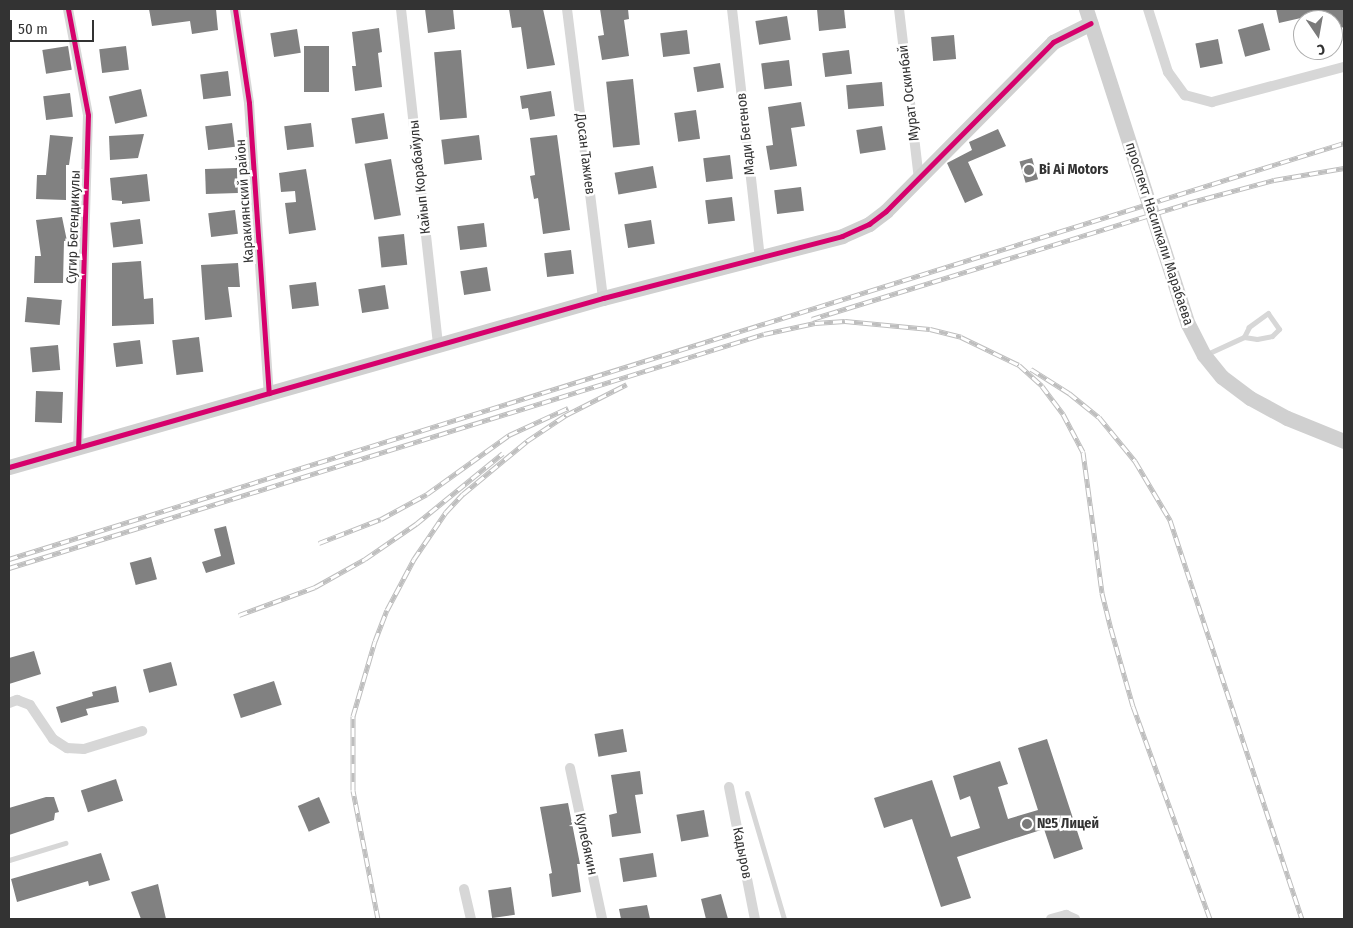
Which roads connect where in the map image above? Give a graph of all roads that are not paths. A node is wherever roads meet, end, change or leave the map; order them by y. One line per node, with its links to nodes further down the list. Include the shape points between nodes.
1 (68, 9): 19 (street, Сугир Бегендикулы, via 88,115)
2 (235, 9): 17 (street, Каракиянский район, via 249,102)
3 (401, 9): 15 (street, Кайып Корабайулы)
4 (567, 9): 13 (street, Досан Тажиев)
5 (732, 9): 12 (street, Мади Бегенов)
6 (899, 9): 11 (street, Мурат Оскинбай)
7 (1086, 9): 9 (street, проспект Насипкали Марабаева)
8 (1148, 9): 10 (street, via 1168,72 1185,96 1212,102)
9 (1091, 24): 11 (street, via 1053,42); 16 (street, проспект Насипкали Марабаева, via 1188,324)
10 (1344, 67)
11 (919, 178): 12 (street, via 869,224 842,236)
12 (760, 260): 13 (street)
13 (603, 298): 15 (street)
14 (1244, 337): 14 (lane, via 1257,340 1278,334 1279,329 1268,313 1249,327); 16 (lane)
15 (438, 346): 17 (street)
16 (1204, 355): 18 (street, проспект Насипкали Марабаева, via 1222,377 1250,398)
17 (269, 394): 19 (street)
18 (1344, 441)
19 (78, 447): 20 (street)
20 (9, 467)
21 (9, 703): 22 (street, via 17,700 30,705 53,739 67,748 84,749)
22 (142, 731)
23 (570, 768): 30 (street, Кулебякин)
24 (729, 787): 31 (street, Кадыров)
25 (747, 793): 32 (lane)
26 (65, 843): 27 (lane)
27 (9, 860)
28 (464, 889): 29 (street)
29 (471, 919)
30 (602, 919)
31 (755, 919)
32 (784, 919)
33 (1051, 919): 34 (street, via 1066,915)
34 (1075, 919)

